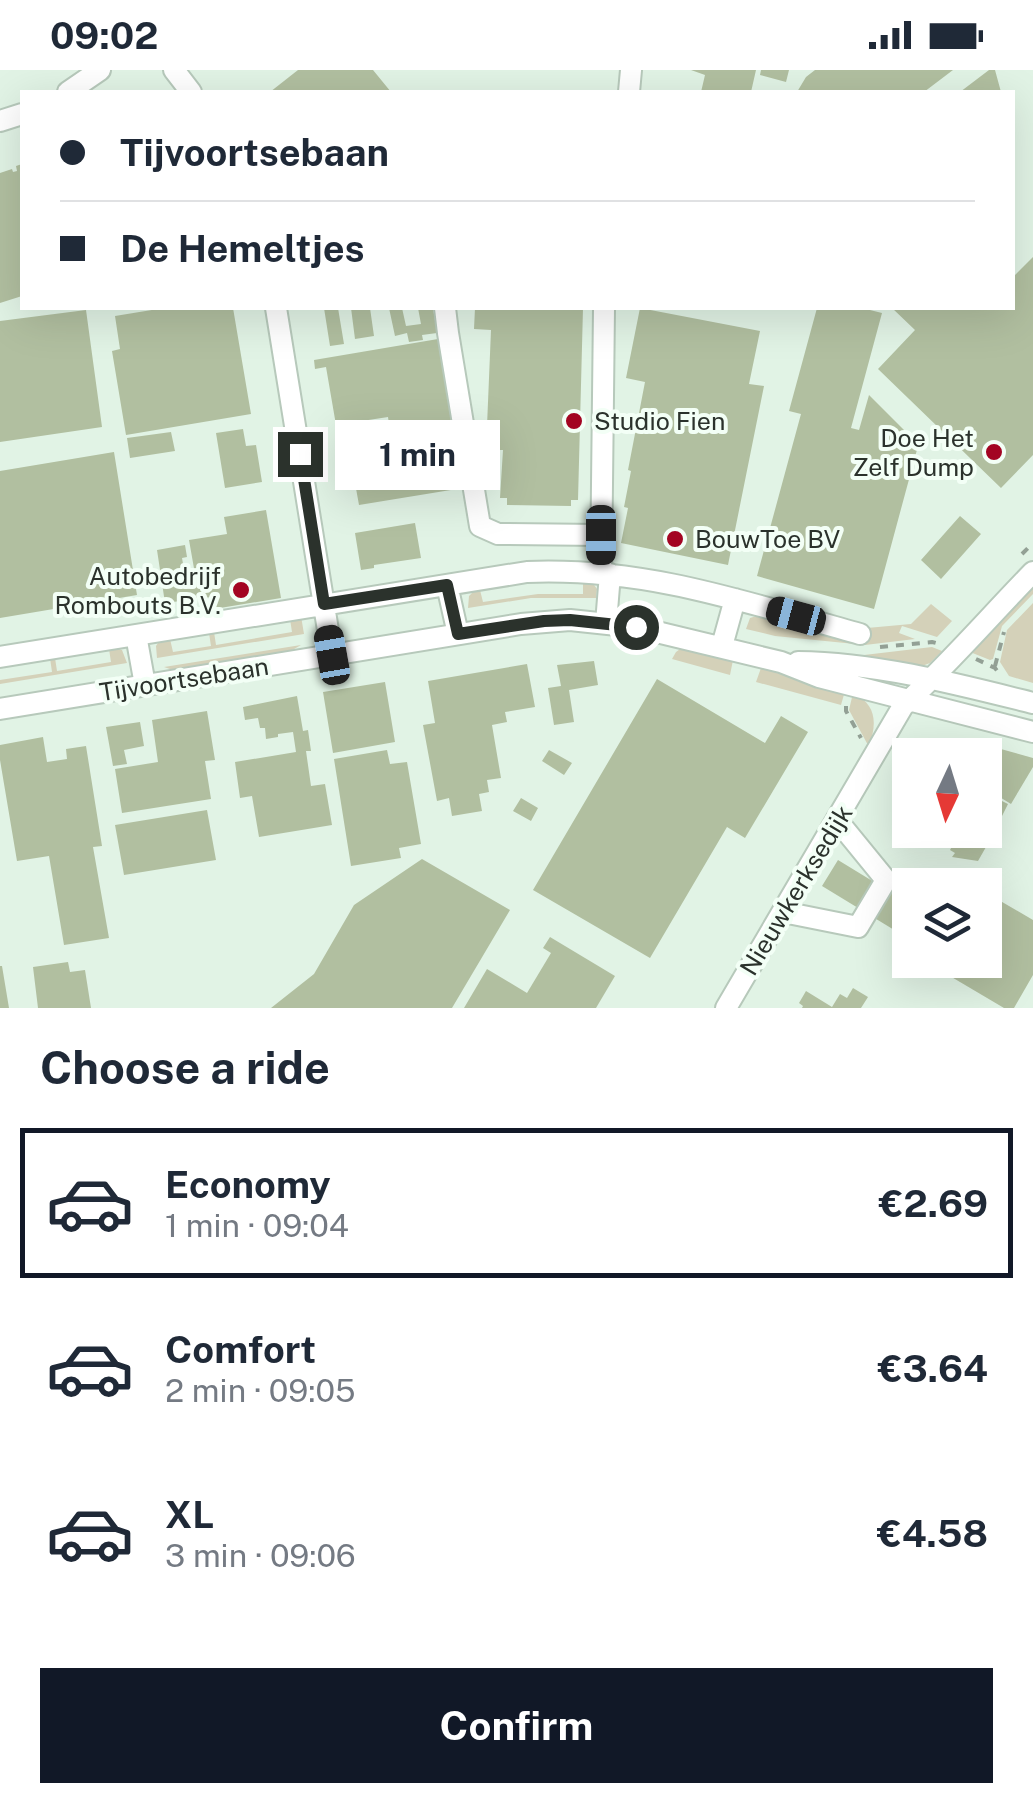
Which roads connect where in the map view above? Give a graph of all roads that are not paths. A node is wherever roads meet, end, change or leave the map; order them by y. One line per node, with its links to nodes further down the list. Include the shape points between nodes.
1 (100, 70): 3 (street)
2 (174, 70): 4 (street)
3 (71, 90)
4 (190, 90)
5 (276, 310): 13 (street)
6 (446, 310): 8 (street, via 480,526 498,534)
7 (604, 310): 8 (street)
8 (601, 535): 10 (street)
9 (1033, 572): 22 (street, Nieuwkerksedijk)
10 (605, 573): 11 (street, via 527,572); 12 (street); 14 (street)
11 (447, 585): 13 (street); 15 (street)
12 (735, 599): 16 (street); 18 (street)
13 (324, 604): 17 (street); 19 (street)
14 (606, 623): 15 (street, Tijvoortsebaan, via 544,621); 18 (street, Tijvoortsebaan)
15 (458, 634): 19 (street, Tijvoortsebaan)
16 (860, 634)
17 (136, 635): 20 (street); 23 (street)
18 (722, 646): 21 (street, Tijvoortsebaan)
19 (332, 655): 23 (street, Tijvoortsebaan)
20 (0, 658)
21 (781, 662): 22 (street, Tijvoortsebaan); 24 (street, Tijvoortsebaan)
22 (933, 679): 24 (street, Nieuwkerksedijk); 25 (street, Tijvoortsebaan)
23 (145, 685): 26 (street, Tijvoortsebaan)
24 (910, 700): 27 (street, Tijvoortsebaan); 28 (street, Nieuwkerksedijk)
25 (1033, 703)
26 (0, 709)
27 (1033, 732)
28 (837, 820): 29 (street, Nieuwkerksedijk); 29 (street, via 886,880 882,887 858,927)
29 (782, 912): 30 (street, Nieuwkerksedijk)
30 (726, 1008)

